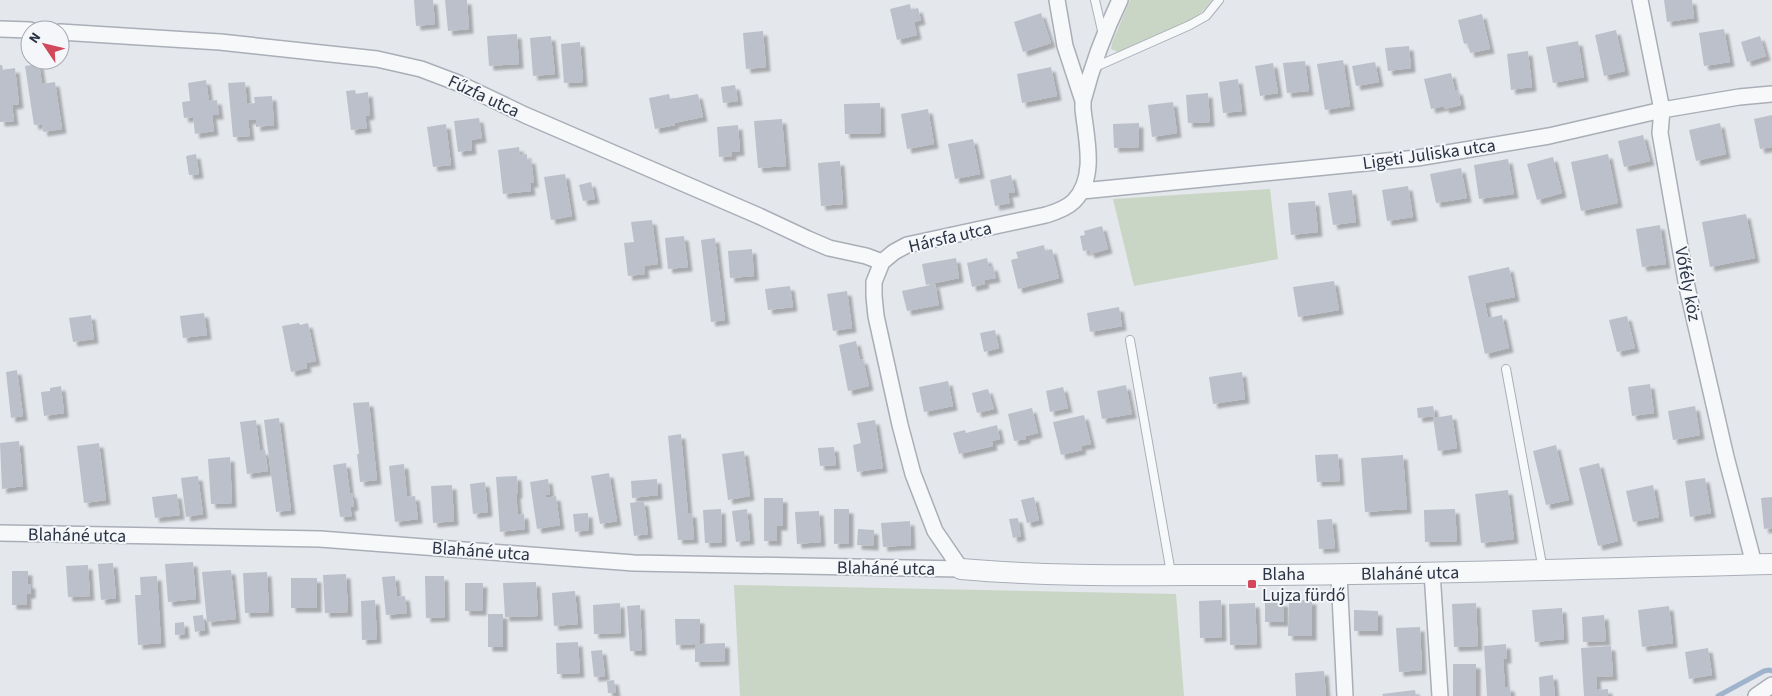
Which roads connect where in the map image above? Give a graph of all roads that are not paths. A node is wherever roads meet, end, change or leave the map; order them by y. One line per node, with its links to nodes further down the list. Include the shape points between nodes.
1 (1058, 0): 12 (street, via 1065,46)
2 (1095, 0): 9 (lane)
3 (1120, 0): 9 (street)
4 (1219, 0): 10 (lane, via 1206,16 1190,26)
5 (1640, 0): 13 (street, Vőfély köz)
6 (0, 28): 7 (street)
7 (20, 29)
8 (70, 33): 15 (street, Fűzfa utca, via 220,42 377,59 421,69 458,82 525,115 808,239)
9 (1103, 36): 10 (street)
10 (1091, 69): 12 (street)
11 (1772, 94): 13 (street, Ligeti Juliska utca)
12 (1083, 101): 14 (street, via 1088,162)
13 (1662, 110): 14 (street, Ligeti Juliska utca, via 1549,136 1417,158); 19 (street, Vőfély köz, via 1660,133 1687,287 1726,457)
14 (1082, 191): 15 (street, Hársfa utca, via 1073,202 1046,215 907,246)
15 (882, 262): 20 (street, via 874,282 874,303 900,425 913,474 932,524 946,550)
16 (1130, 340): 23 (lane)
17 (1506, 369): 21 (lane)
18 (0, 533): 20 (street, Blaháné utca, via 320,538 634,563)
19 (1763, 564): 21 (street, Blaháné utca)
20 (961, 568): 23 (street, Blaháné utca, via 1007,573)
21 (1543, 570): 22 (street, Blaháné utca)
22 (1432, 572): 24 (street, Blaháné utca); 27 (street)
23 (1172, 575): 24 (street, Blaháné utca)
24 (1338, 575): 26 (street)
25 (1772, 685): 28 (street)
26 (1345, 696)
27 (1440, 696)
28 (1756, 696)

